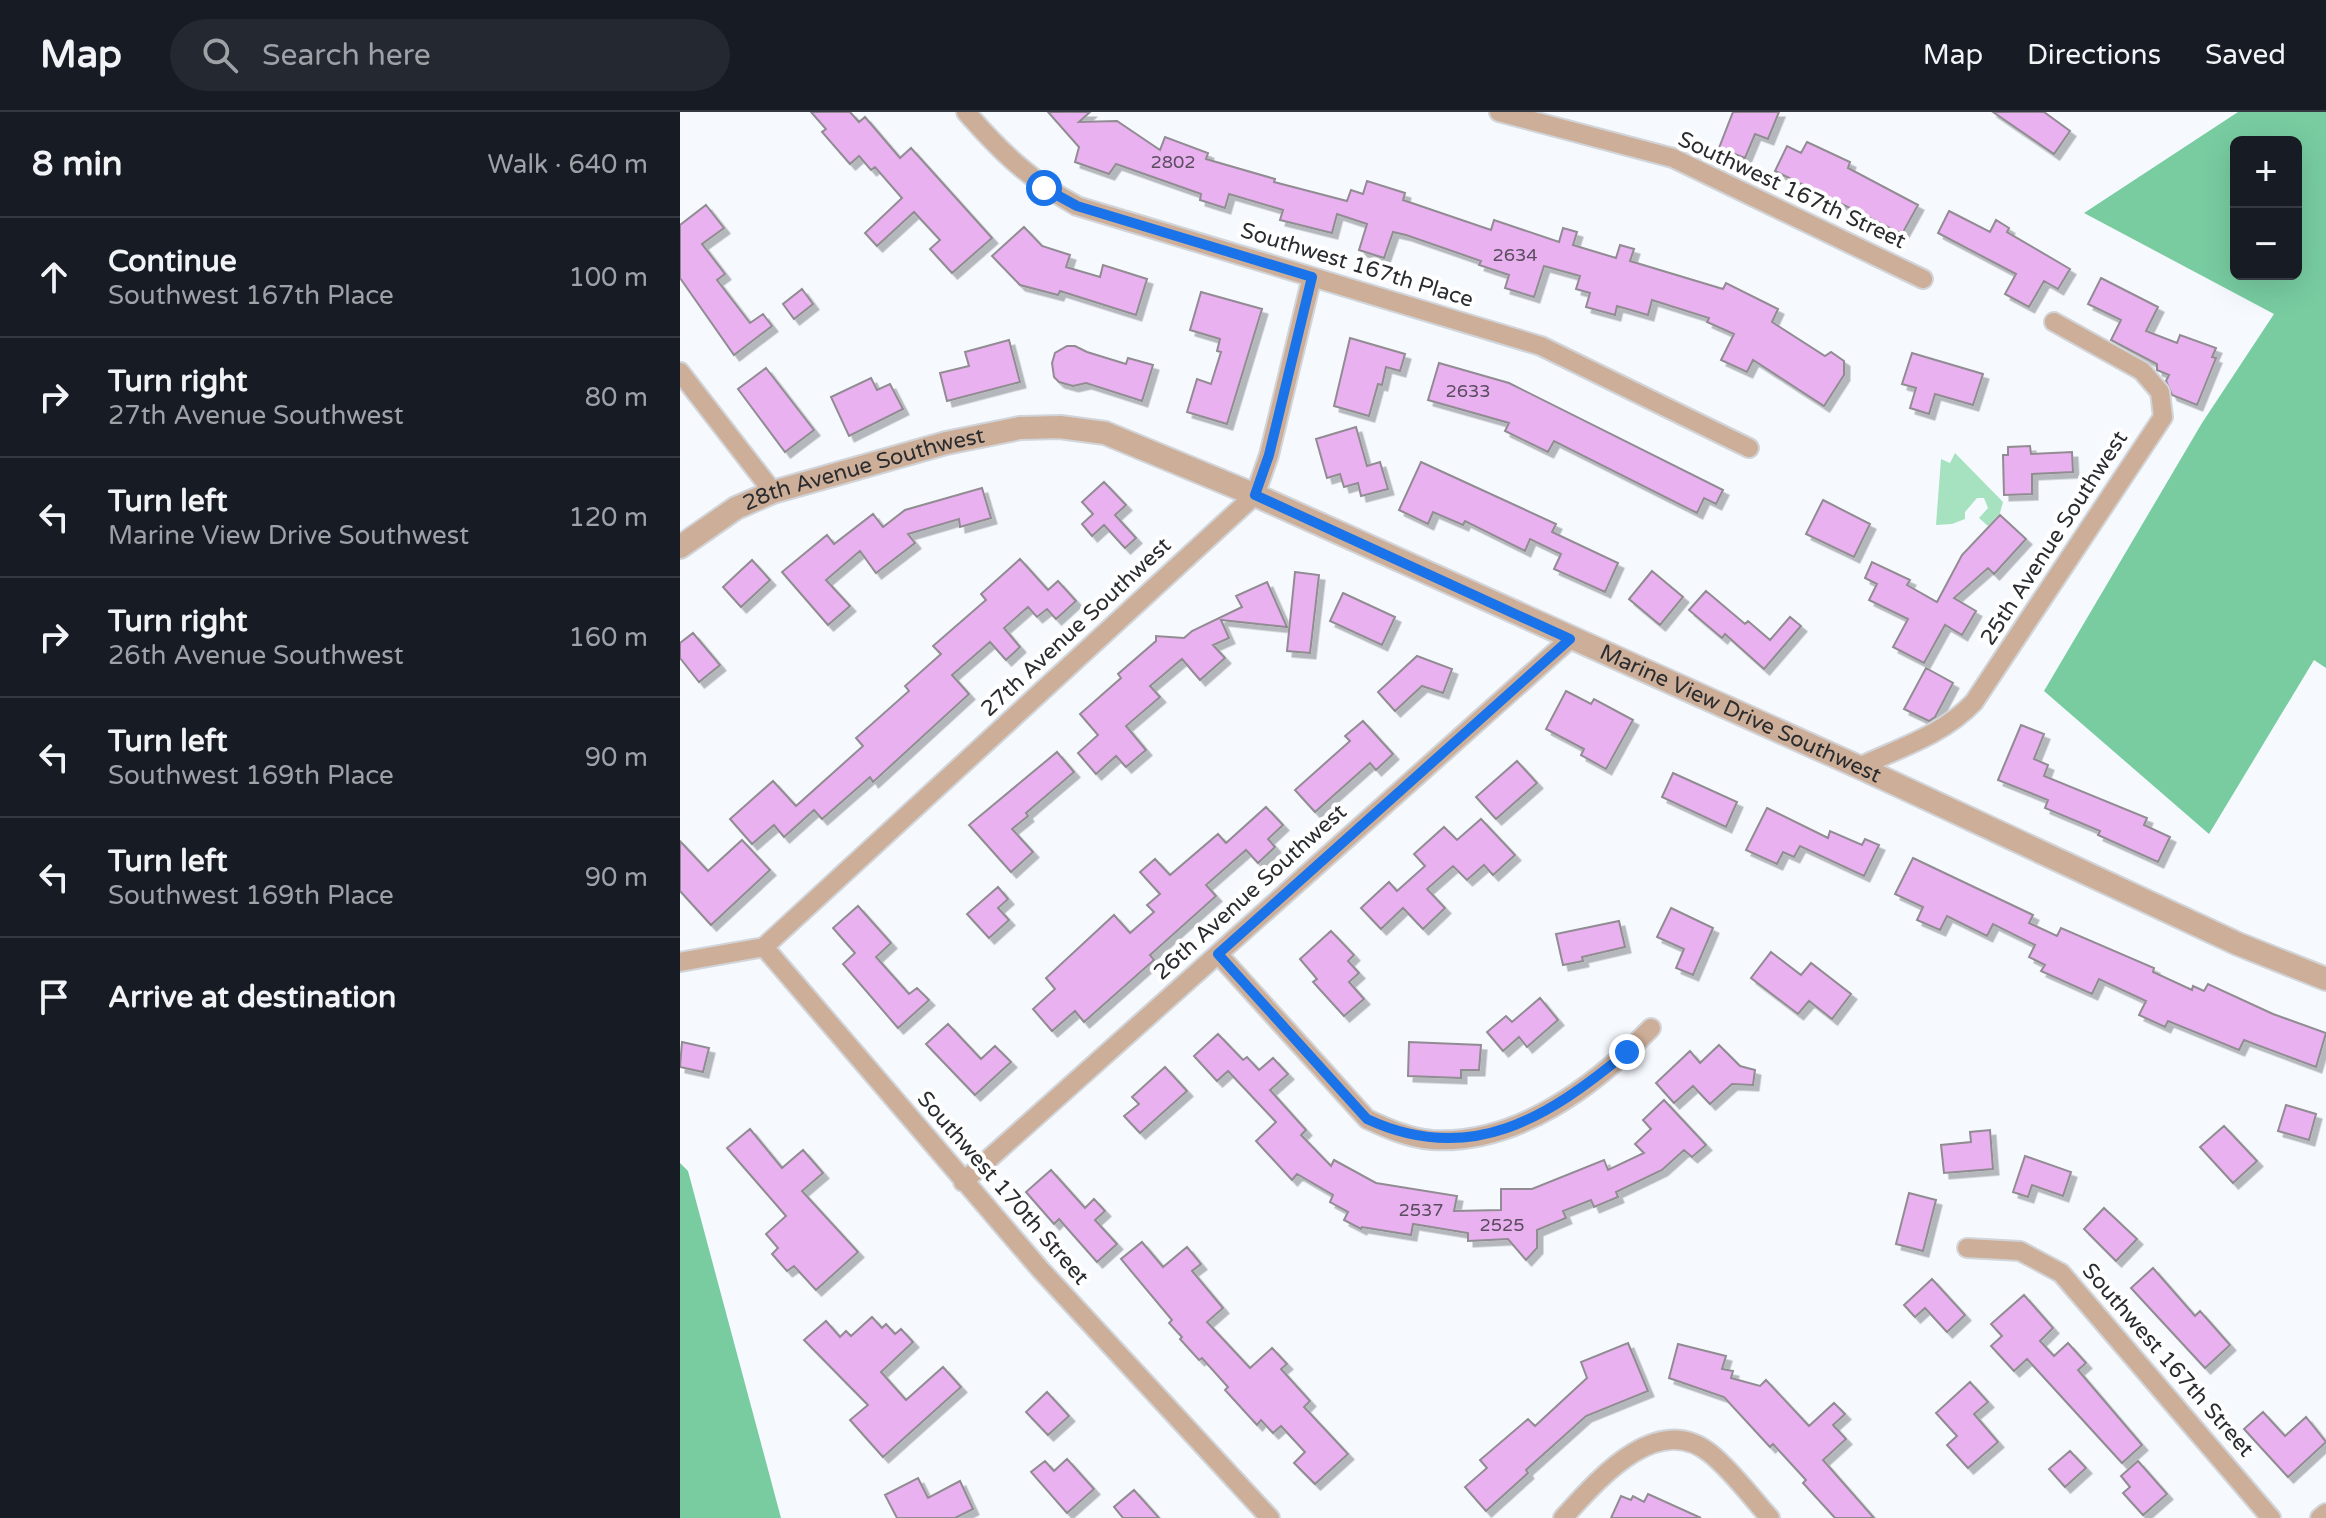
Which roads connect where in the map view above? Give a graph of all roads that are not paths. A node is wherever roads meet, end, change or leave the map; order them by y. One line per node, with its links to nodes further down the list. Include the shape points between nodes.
1 (966, 112): 3 (street, Southwest 167th Place, via 1044,188 1077,206)
2 (1499, 112): 4 (street, Southwest 167th Street, via 1673,158)
3 (1312, 277): 8 (street, Southwest 167th Place, via 1541,346); 10 (street, 27th Avenue Southwest)
4 (1923, 279)
5 (2054, 322): 13 (street, 25th Avenue Southwest, via 2142,371 2160,392 2163,417 1974,702 1941,730)
6 (680, 372): 9 (street)
7 (1060, 427): 9 (street, 28th Avenue Southwest, via 1020,428 946,443); 10 (street, Marine View Drive Southwest, via 1105,433)
8 (1749, 448)
9 (773, 492): 11 (street, 28th Avenue Southwest, via 736,508)
10 (1255, 495): 12 (street, Marine View Drive Southwest); 14 (street, 27th Avenue Southwest)
11 (680, 547)
12 (1570, 639): 13 (street, Marine View Drive Southwest); 15 (street, 26th Avenue Southwest)
13 (1859, 767): 17 (street, Marine View Drive Southwest, via 2238,944)
14 (764, 947): 16 (street); 19 (street, Southwest 170th Street)
15 (1218, 954): 18 (street, via 1367,1119 1430,1140 1466,1139 1542,1114 1604,1071); 19 (street, 26th Avenue Southwest)
16 (680, 962)
17 (2326, 979)
18 (1651, 1028)
19 (963, 1182): 22 (street, Southwest 170th Street)
20 (1967, 1248): 25 (street, Southwest 167th Street, via 2020,1251 2061,1273)
21 (2326, 1513): 26 (street)
22 (1270, 1518)
23 (1563, 1518): 24 (street, via 1639,1450 1669,1438 1691,1441 1711,1454)
24 (1770, 1518)
25 (2271, 1518)
26 (2320, 1518)

